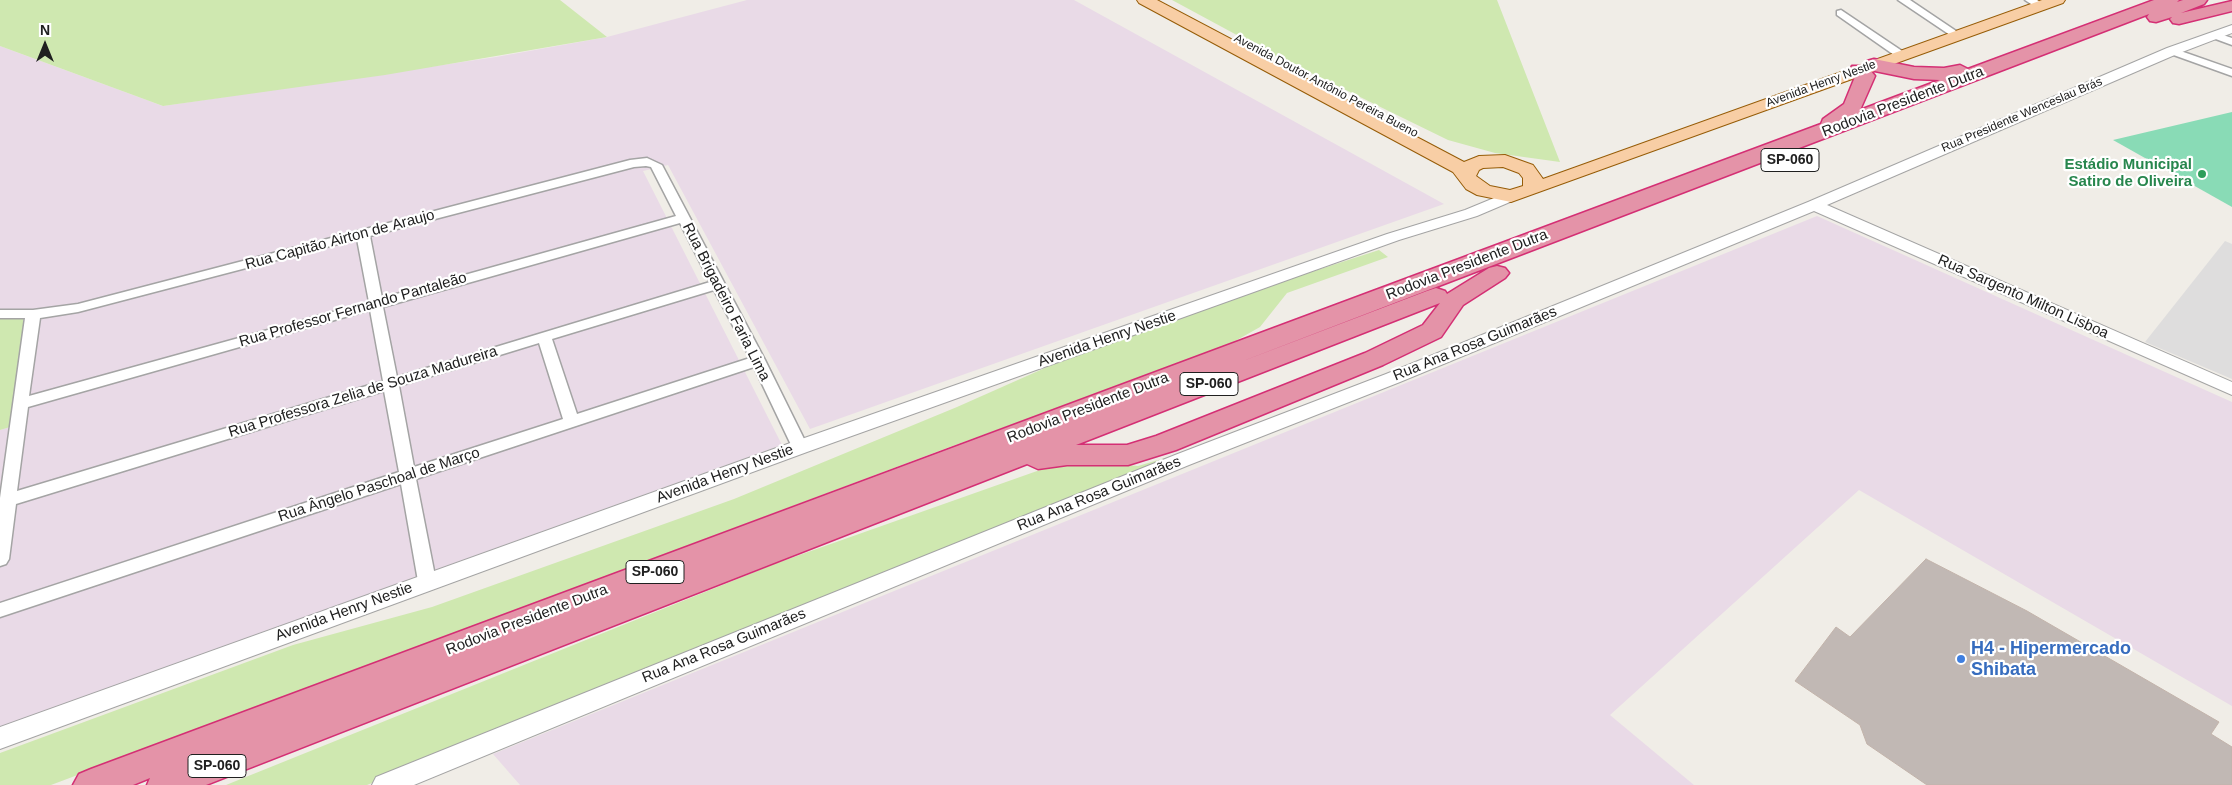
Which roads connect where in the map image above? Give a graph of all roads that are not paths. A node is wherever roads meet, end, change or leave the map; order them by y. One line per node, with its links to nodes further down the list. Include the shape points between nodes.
1 (1144, 0): 25 (main road, Avenida Doutor Antônio Pereira Bueno, via 1430,151 1460,168)
2 (1163, 0): 21 (main road, Avenida Doutor Antônio Pereira Bueno, via 1446,150)
3 (1903, 0): 12 (street)
4 (2057, 0): 7 (main road, Avenida Henry Nestle)
5 (2170, 0): 17 (highway, Rodovia Presidente Dutra / SP-060)
6 (2198, 0): 11 (highway, Rodovia Presidente Dutra / SP-060)
7 (2035, 3): 12 (main road, Avenida Henry Nestle)
8 (2232, 6): 11 (highway)
9 (1841, 12): 16 (street)
10 (2232, 29): 13 (street, Rua Presidente Wenceslau Brás)
11 (2117, 33): 31 (highway, Rodovia Presidente Dutra / SP-060)
12 (1957, 35): 16 (main road, Avenida Henry Nestle)
13 (2217, 36): 14 (street); 15 (street, Rua Presidente Wenceslau Brás)
14 (2232, 42)
15 (2172, 51): 19 (street); 27 (street, Rua Presidente Wenceslau Brás)
16 (1901, 55): 18 (main road, Avenida Henry Nestle)
17 (2000, 64): 18 (highway, via 1936,74); 20 (highway, Rodovia Presidente Dutra / SP-060)
18 (1866, 68): 20 (highway, via 1863,83 1849,110); 24 (main road, Avenida Henry Nestle)
19 (2232, 73)
20 (1803, 140): 51 (highway, Rodovia Presidente Dutra / SP-060)
21 (1493, 160): 23 (main road, Avenida Doutor Antônio Pereira Bueno); 25 (main road, via 1479,162 1470,168)
22 (647, 162): 28 (street, Rua Brigadeiro Faria Lima, via 656,165); 30 (street, Rua Capitão Airton de Araujo)
23 (1516, 164): 24 (main road, Avenida Doutor Antônio Pereira Bueno, via 1563,170); 26 (main road, via 1533,176 1534,184)
24 (1586, 169): 26 (main road, Avenida Henry Nestle)
25 (1470, 180): 26 (main road, Avenida Doutor Antônio Pereira Bueno, via 1497,195); 29 (street, Avenida Henry Nestie, via 1472,205)
26 (1521, 193): 29 (street)
27 (1814, 205): 39 (street, Rua Sargento Milton Lisboa); 54 (street, Rua Ana Rosa Guimarães)
28 (683, 218): 32 (street, Rua Brigadeiro Faria Lima); 33 (street, Rua Professor Fernando Pantaleão)
29 (1453, 218): 42 (street, Avenida Henry Nestie)
30 (363, 234): 33 (street); 35 (street, Rua Capitão Airton de Araujo, via 78,308)
31 (1497, 273): 44 (highway, Rodovia Presidente Dutra / SP-060); 44 (highway, via 1454,300 1432,331 1374,359 1166,443 1128,454 1043,458)
32 (718, 284): 36 (street, Rua Professora Zelia de Souza Madureira); 37 (street, Rua Brigadeiro Faria Lima)
33 (376, 304): 38 (street); 40 (street, Rua Professor Fernando Pantaleão)
34 (0, 314): 35 (street, Rua Capitão Airton de Araujo)
35 (33, 314): 40 (street)
36 (544, 337): 38 (street, Rua Professora Zelia de Souza Madureira); 41 (street)
37 (758, 360): 41 (street, Rua Ângelo Paschoal de Março); 42 (street, Rua Brigadeiro Faria Lima)
38 (391, 384): 43 (street); 45 (street, Rua Professora Zelia de Souza Madureira)
39 (2232, 389)
40 (23, 403): 45 (street)
41 (572, 421): 43 (street, Rua Ângelo Paschoal de Março)
42 (800, 447): 47 (street, Avenida Henry Nestie)
43 (408, 475): 47 (street); 48 (street, Rua Ângelo Paschoal de Março)
44 (920, 494): 50 (highway, Rodovia Presidente Dutra / SP-060)
45 (8, 500): 46 (street)
46 (0, 559)
47 (427, 581): 49 (street, Avenida Henry Nestie)
48 (0, 610)
49 (0, 738)
50 (268, 746): 52 (highway, Rodovia Presidente Dutra / SP-060); 53 (highway)
51 (91, 785)
52 (166, 785)
53 (189, 785)
54 (384, 785)

